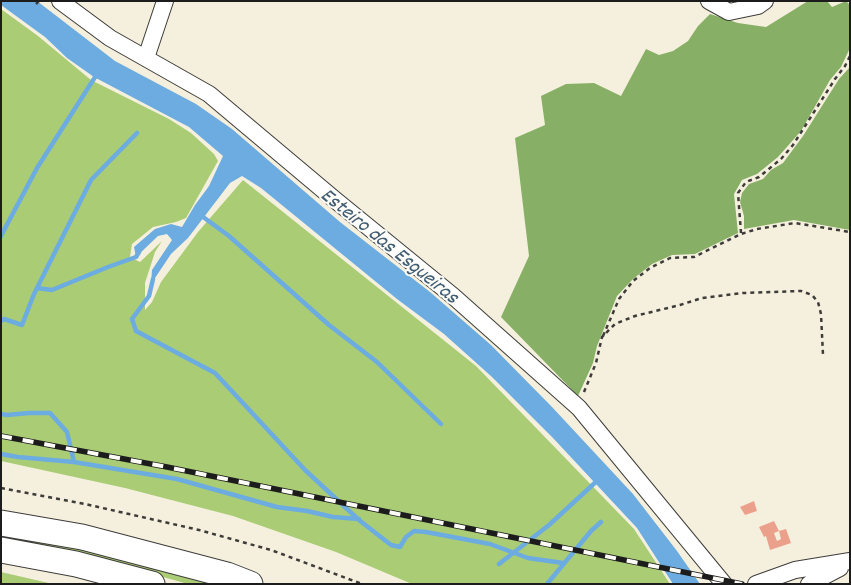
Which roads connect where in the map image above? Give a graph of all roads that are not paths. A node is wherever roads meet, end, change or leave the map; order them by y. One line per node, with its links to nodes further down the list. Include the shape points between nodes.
1 (60, 1): 5 (street, via 110,38)
2 (165, 1): 5 (street)
3 (709, 1): 4 (street, via 729,12 758,6)
4 (765, 1)
5 (146, 58): 11 (street, via 209,94 453,296 578,408)
6 (1, 523): 10 (highway, via 82,537)
7 (1, 550): 9 (highway, via 76,564)
8 (850, 562): 12 (street, via 795,570); 13 (street)
9 (152, 584)
10 (250, 584)
11 (724, 584)
12 (756, 584)
13 (809, 584)

